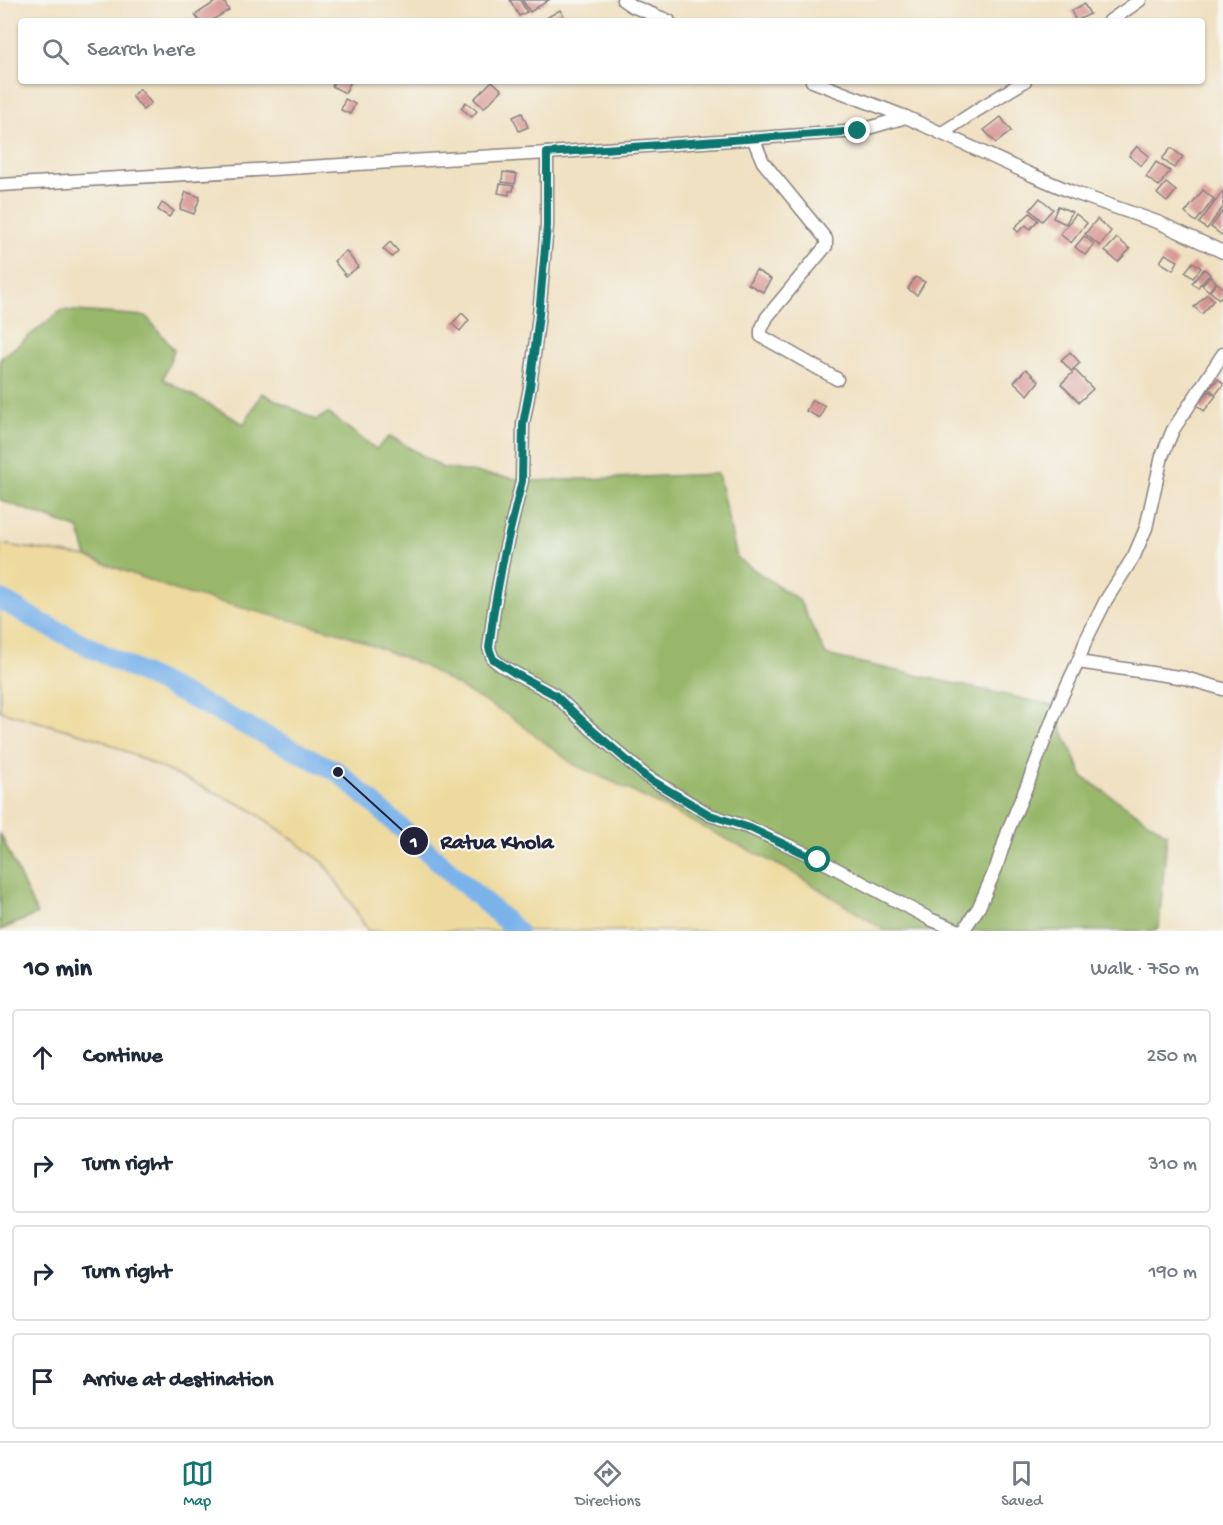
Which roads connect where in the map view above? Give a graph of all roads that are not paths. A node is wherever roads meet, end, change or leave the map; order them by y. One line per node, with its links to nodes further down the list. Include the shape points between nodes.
1 (623, 0): 3 (street)
2 (1140, 0): 4 (street)
3 (662, 18)
4 (1114, 18)
5 (820, 84): 7 (street)
6 (1020, 84): 8 (street)
7 (906, 117): 8 (street); 9 (street, via 858,131)
8 (942, 133): 12 (street, via 1072,192 1160,223)
9 (753, 138): 10 (street); 14 (street, via 763,162 826,239 826,246 767,317 761,336)
10 (547, 153): 11 (street); 17 (street, via 547,226 523,424 522,481 494,610 489,648 493,659 555,695 646,777 710,815 750,828 932,920)
11 (0, 185)
12 (1223, 252)
13 (1223, 354): 15 (street, via 1173,430 1162,456 1146,528 1134,556 1106,600)
14 (837, 379)
15 (1078, 662): 16 (street, via 1185,678); 17 (street, via 1060,699 996,868 979,907)
16 (1223, 689)
17 (962, 931)

